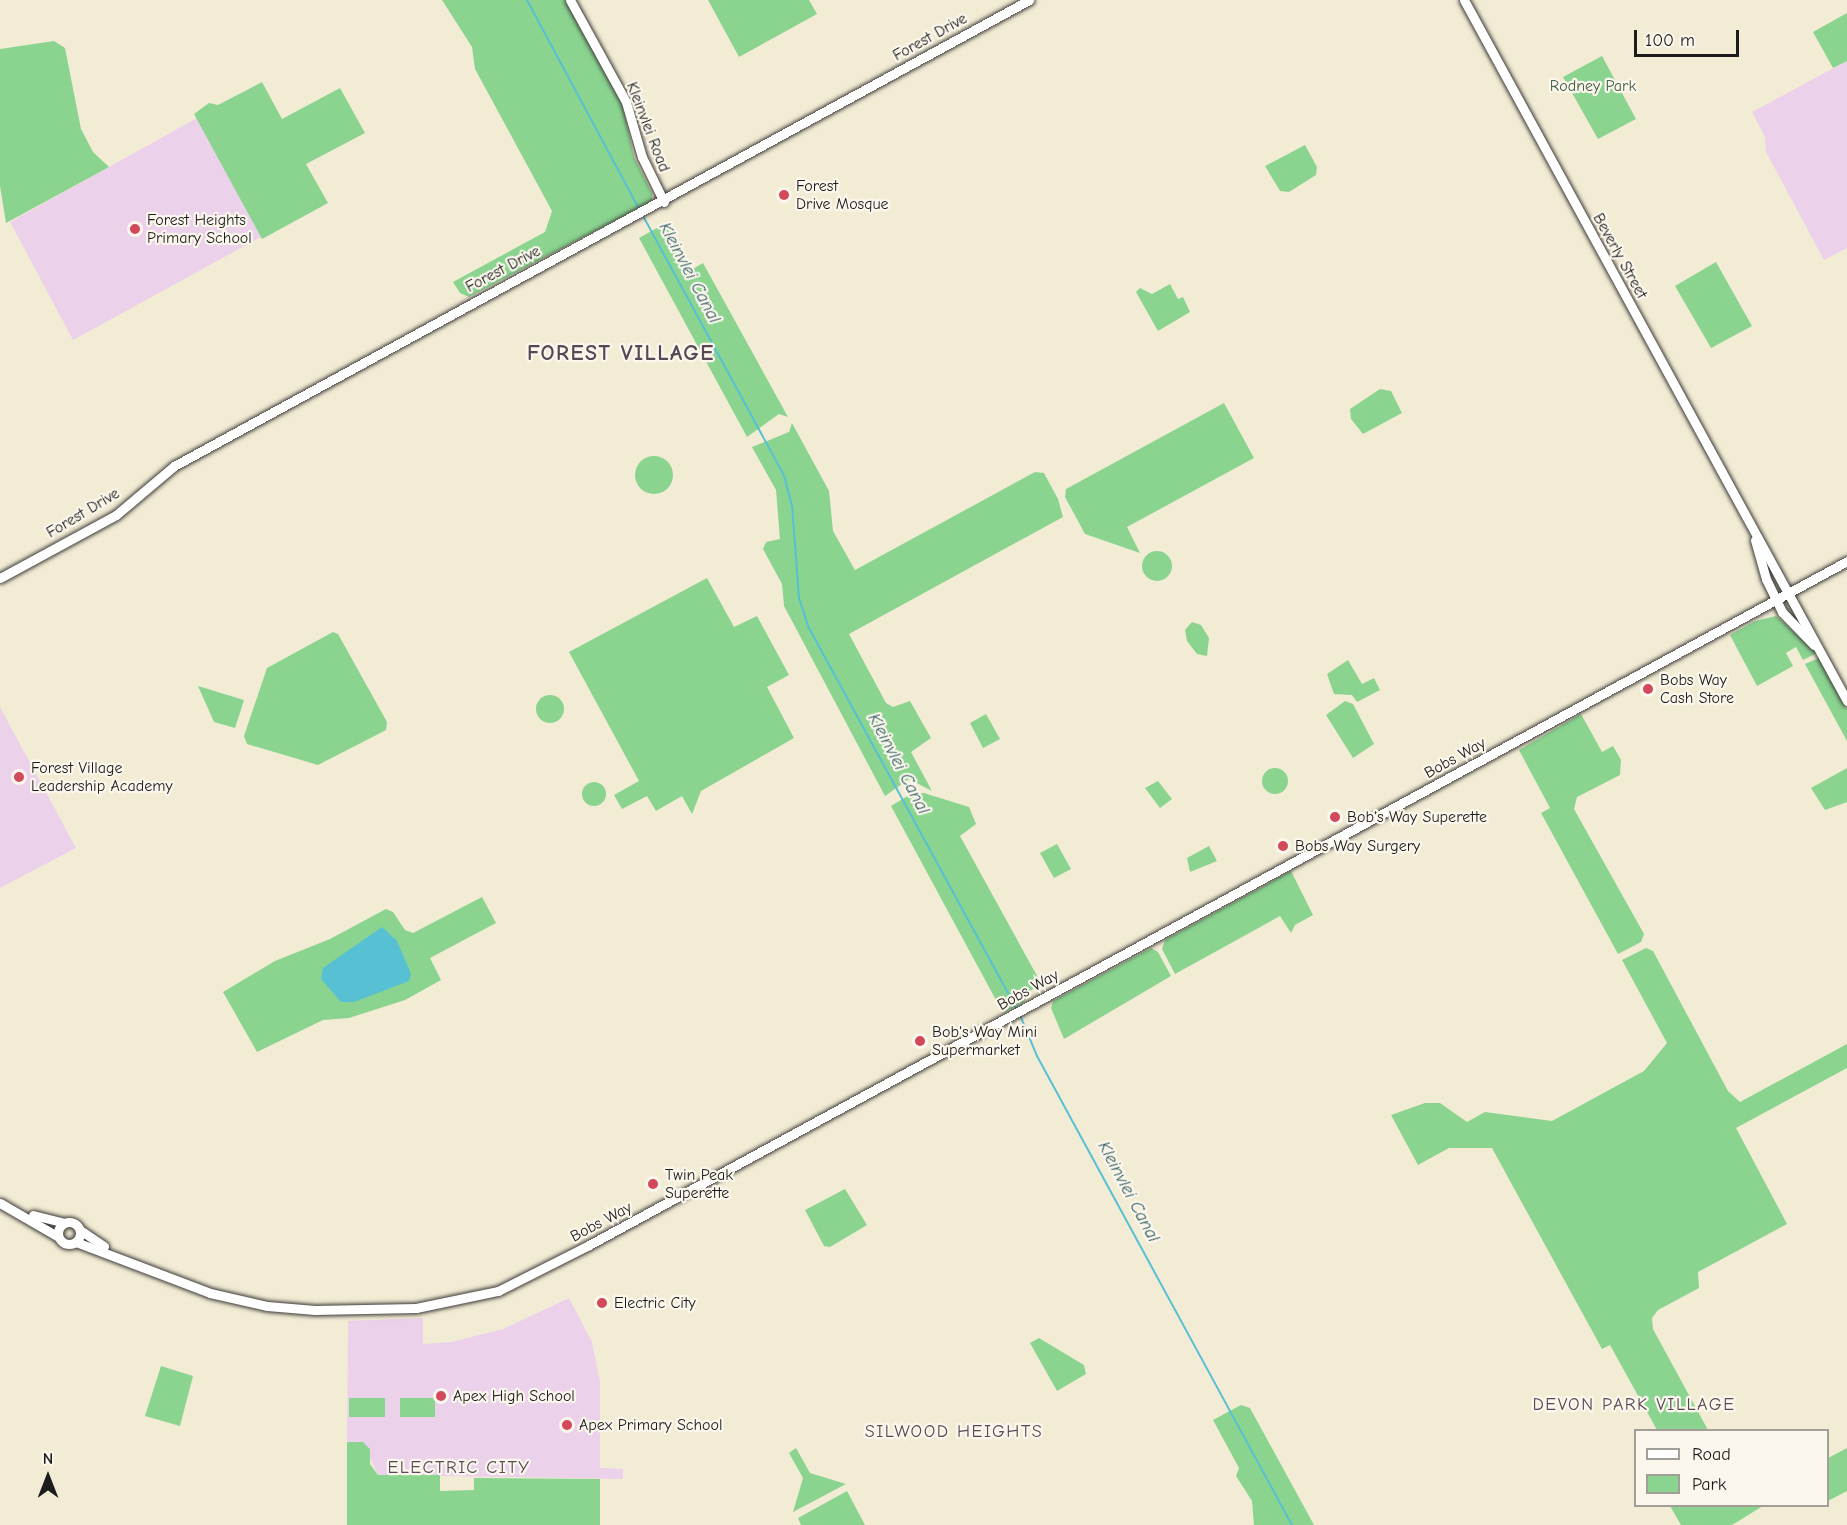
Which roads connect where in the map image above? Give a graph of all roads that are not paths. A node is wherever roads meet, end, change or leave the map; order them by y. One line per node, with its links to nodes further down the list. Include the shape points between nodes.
1 (570, 0): 4 (street, Kleinvlei Road, via 626,102 642,157)
2 (1029, 0): 4 (street, Forest Drive)
3 (1464, 0): 5 (street, Beverly Street)
4 (664, 202): 7 (street, Forest Drive, via 174,466 116,515)
5 (1750, 526): 8 (street, Beverly Street); 9 (street, Beverly Street)
6 (1847, 561): 8 (street, Bobs Way)
7 (0, 578)
8 (1789, 593): 9 (street, Bobs Way); 10 (street, Beverly Street)
9 (1776, 600): 10 (street, Beverly Street); 18 (street, Bobs Way, via 535,1275 445,1305 315,1310 267,1306 210,1293)
10 (1829, 666): 11 (street, Beverly Street)
11 (1847, 701)
12 (0, 1203): 13 (street)
13 (19, 1212): 14 (street); 16 (street)
14 (64, 1223): 15 (street, via 75,1224); 16 (street)
15 (80, 1230): 17 (street); 18 (street, Bobs Way)
16 (57, 1236): 17 (street, via 63,1244)
17 (76, 1242): 18 (street, Bobs Way)
18 (121, 1257)

